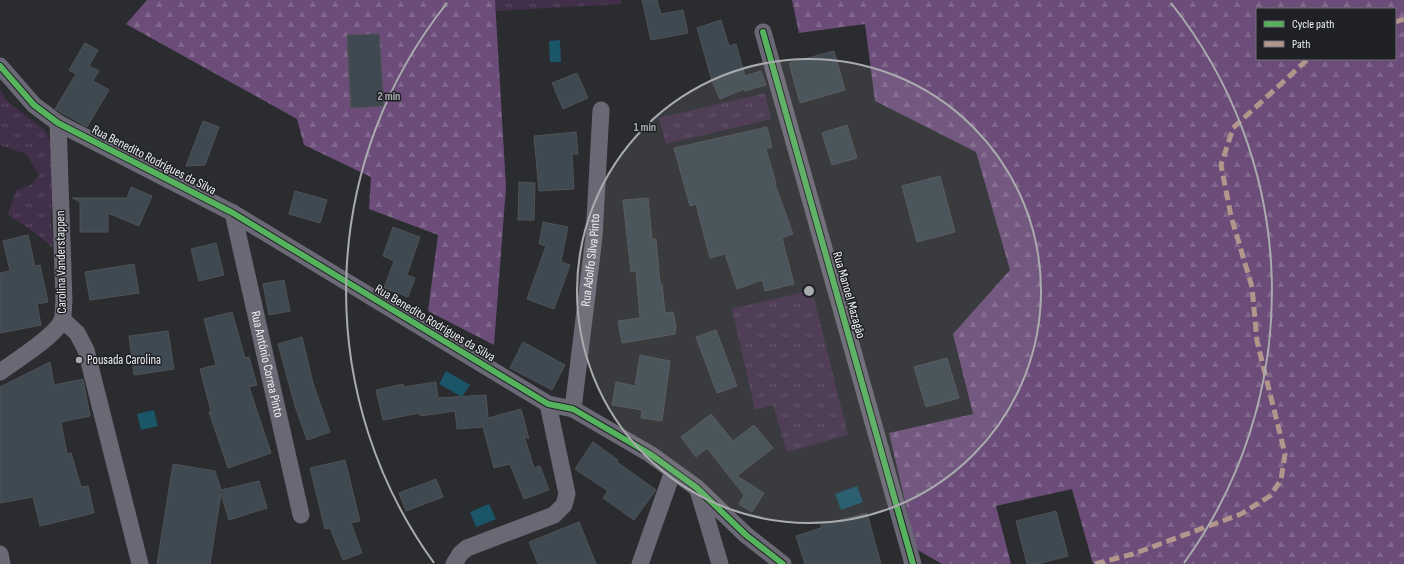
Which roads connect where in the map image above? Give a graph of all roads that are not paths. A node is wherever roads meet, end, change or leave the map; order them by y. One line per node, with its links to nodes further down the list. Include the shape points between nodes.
1 (763, 32): 20 (street, Rua Manoel Mazagão)
2 (0, 66): 4 (street, Rua Benedito Rodrigues da Silva, via 34,105)
3 (602, 110): 9 (street, Rua Adolfo Silva Pinto, via 594,237)
4 (58, 123): 5 (street, Rua Benedito Rodrigues da Silva); 6 (street, Carolina Vanderstappen)
5 (233, 214): 8 (street, Rua Benedito Rodrigues da Silva); 12 (street, Rua Antônio Correa Pinto)
6 (63, 320): 7 (street, Carolina Vanderstappen, via 49,336); 15 (street, via 77,333 86,350)
7 (0, 372)
8 (548, 404): 9 (street, Rua Benedito Rodrigues da Silva); 16 (street, via 567,494 564,505 554,515 467,548)
9 (573, 410): 10 (street, Rua Benedito Rodrigues da Silva, via 650,454)
10 (673, 471): 11 (street, Rua Benedito Rodrigues da Silva); 17 (street)
11 (697, 488): 18 (street); 19 (street, Rua Benedito Rodrigues da Silva, via 746,535)
12 (301, 515)
13 (0, 554): 14 (street)
14 (2, 564)
15 (140, 564)
16 (454, 564)
17 (640, 564)
18 (720, 564)
19 (783, 564)
20 (913, 564)

